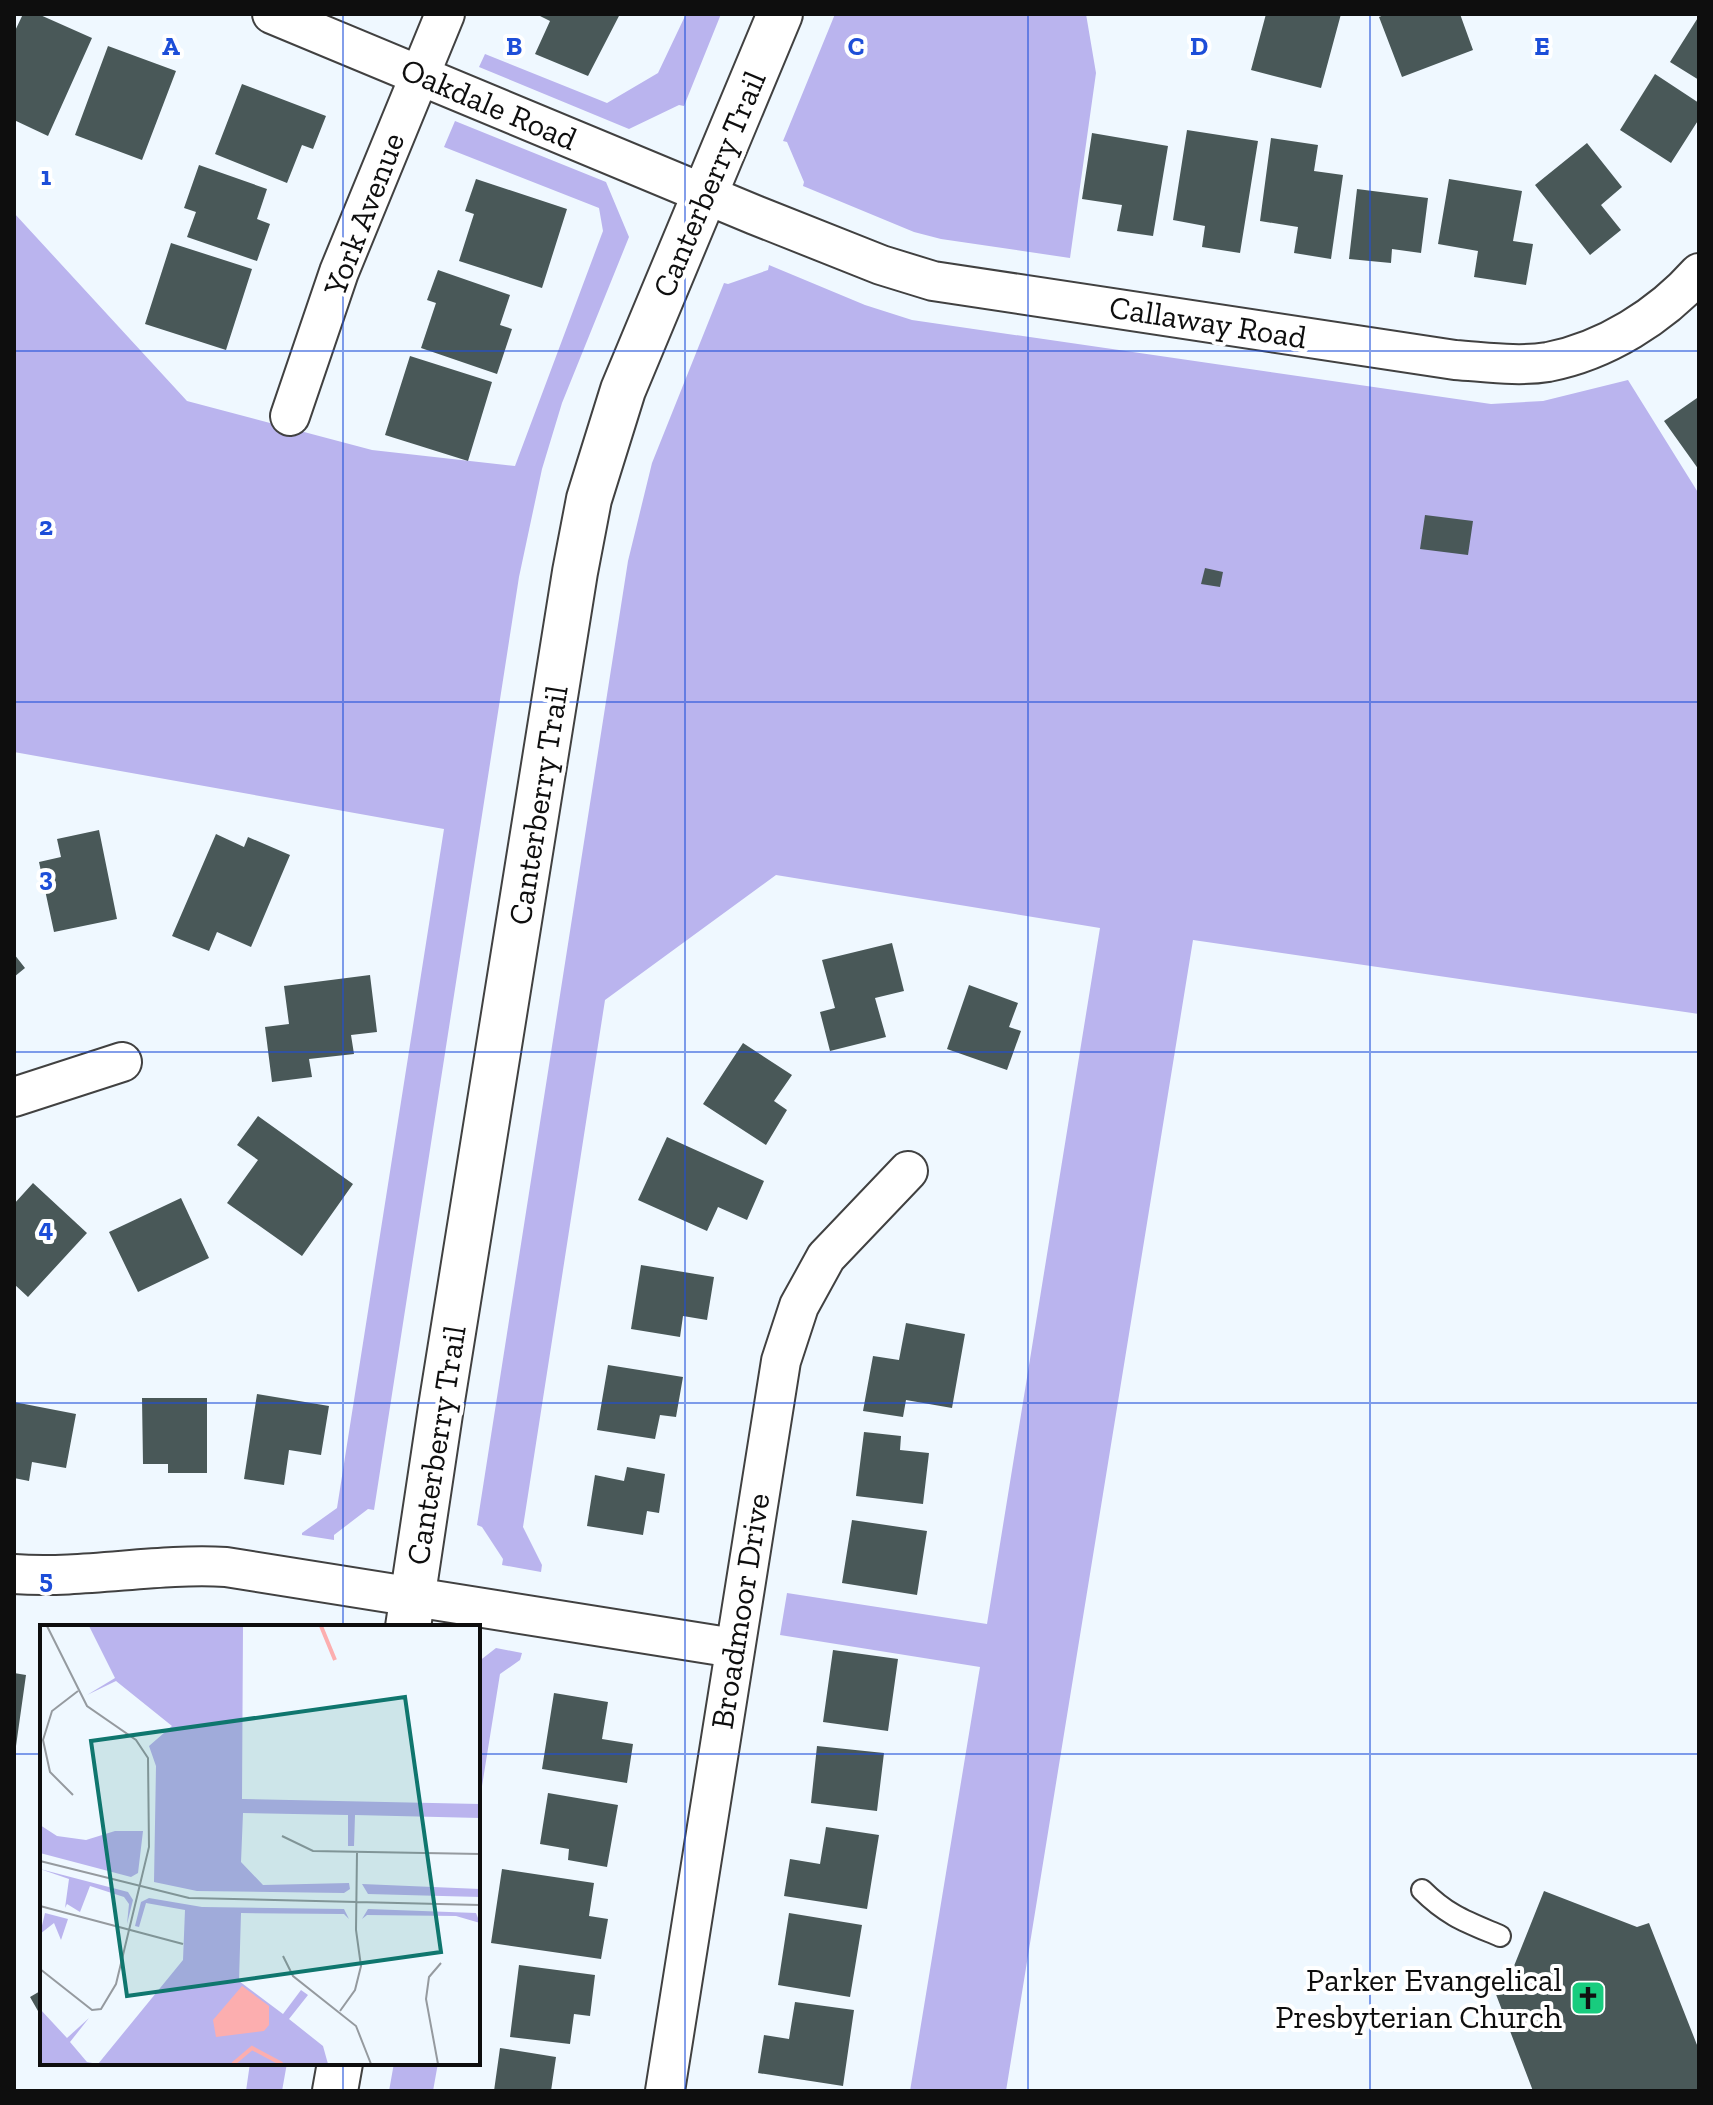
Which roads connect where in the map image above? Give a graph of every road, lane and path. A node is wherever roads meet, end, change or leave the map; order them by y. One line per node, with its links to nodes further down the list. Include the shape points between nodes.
1 (272, 14): 4 (street, Oakdale Road)
2 (445, 14): 4 (street, York Avenue)
3 (780, 14): 5 (street, Canterberry Trail)
4 (419, 76): 5 (street, Oakdale Road); 7 (street, York Avenue, via 339,272)
5 (706, 194): 6 (street, Callaway Road, via 933,281 1455,360 1548,362 1594,347 1655,314); 12 (street, Canterberry Trail, via 623,390 582,533)
6 (1699, 273)
7 (290, 416)
8 (122, 1062): 9 (street)
9 (14, 1097)
10 (908, 1171): 13 (street, Broadmoor Drive, via 826,1257 789,1333)
11 (14, 1574): 12 (street, via 217,1566)
12 (411, 1611): 13 (street)
13 (734, 1648): 18 (street, Broadmoor Drive)
14 (1422, 1890): 15 (lane, via 1452,1916)
15 (1500, 1936)
16 (340, 2065): 17 (street)
17 (335, 2091)
18 (665, 2091)

